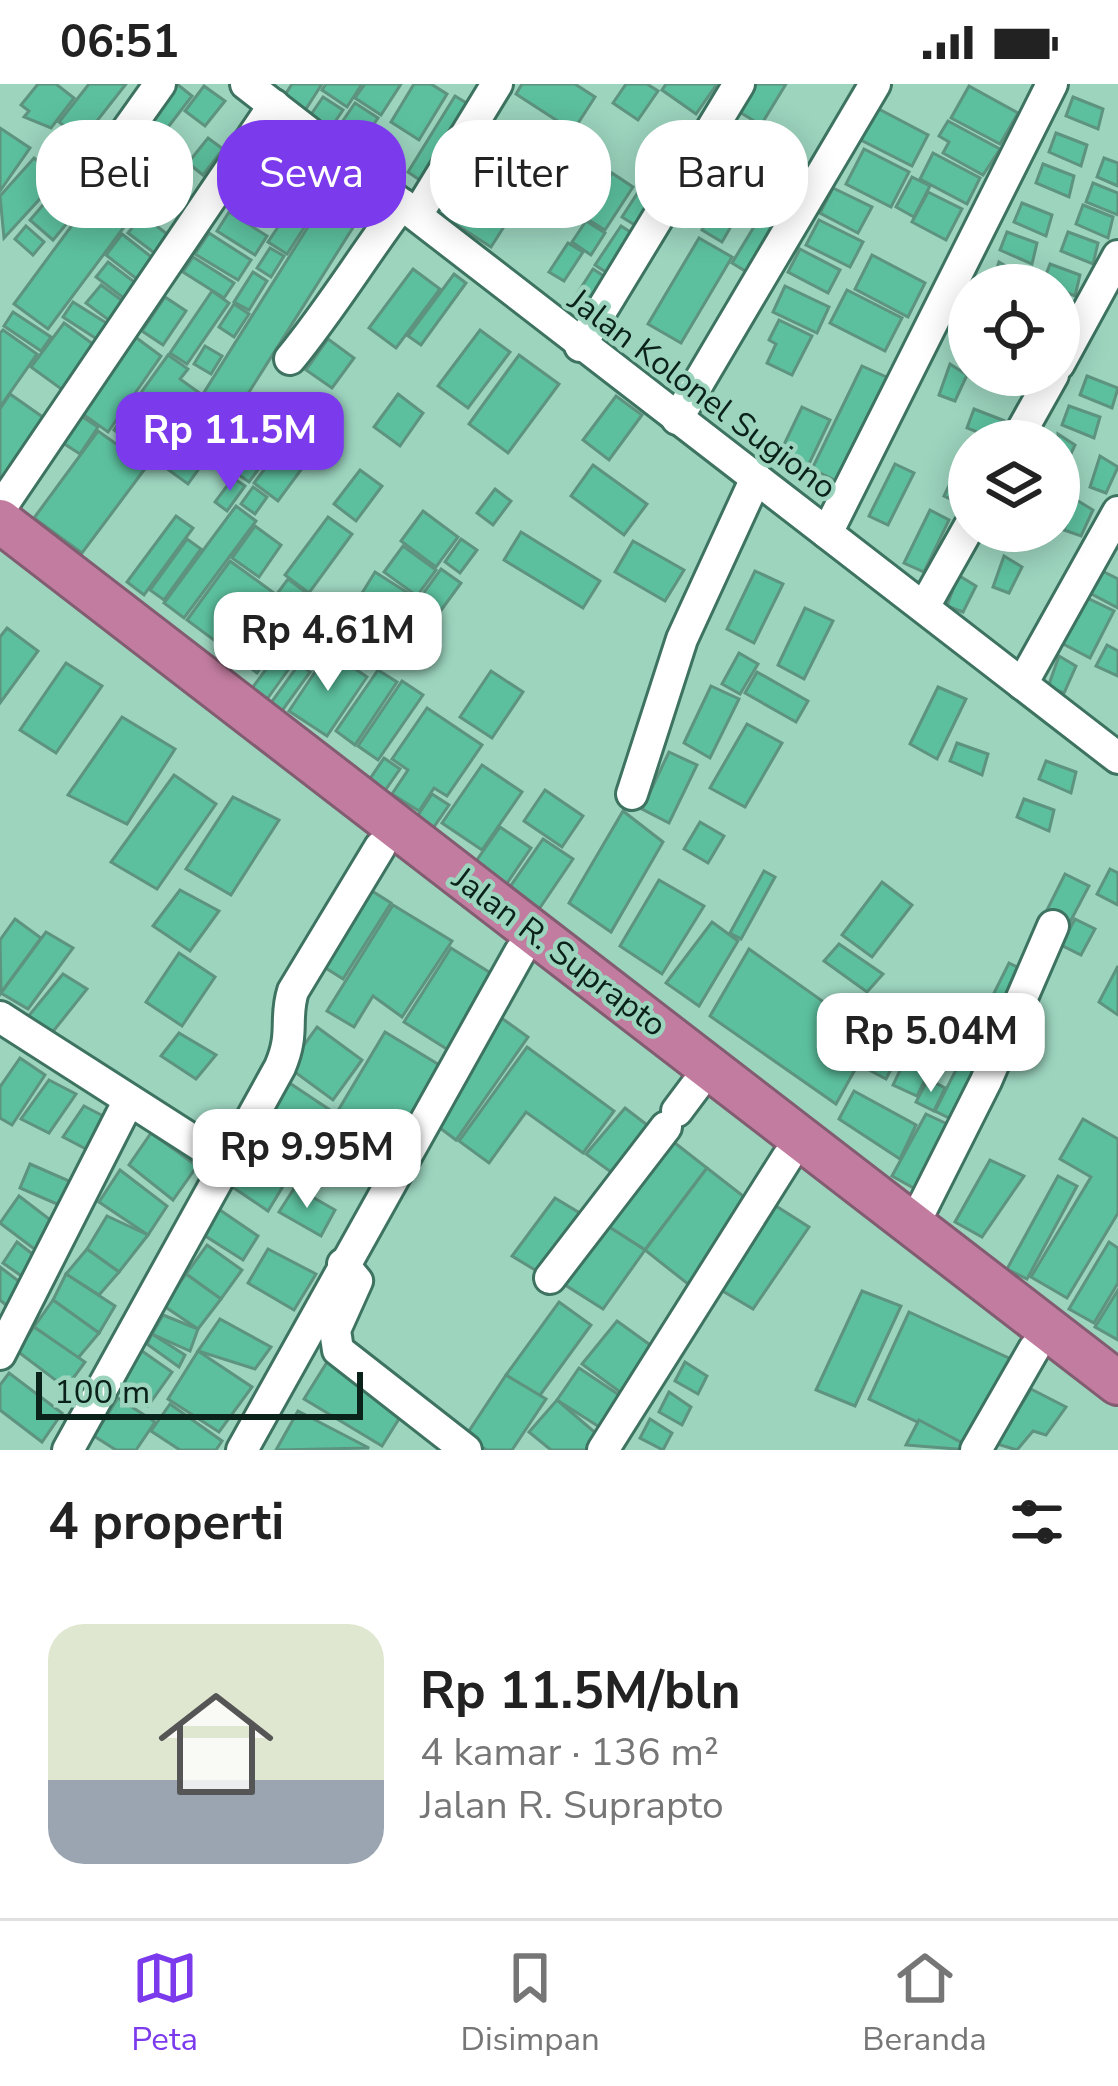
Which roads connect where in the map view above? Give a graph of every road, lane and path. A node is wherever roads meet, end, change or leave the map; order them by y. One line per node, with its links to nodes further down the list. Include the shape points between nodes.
1 (160, 84): 7 (street)
2 (497, 84): 8 (street)
3 (739, 84): 11 (street)
4 (875, 84): 13 (street)
5 (1052, 84): 18 (street)
6 (264, 93): 8 (street, Jalan Kolonel Sugiono); 15 (street)
7 (134, 120)
8 (409, 210): 11 (street, Jalan Kolonel Sugiono); 12 (street, via 355,266 340,299)
9 (1118, 256): 10 (street)
10 (1080, 326)
11 (580, 346): 13 (street, Jalan Kolonel Sugiono)
12 (290, 359)
13 (677, 419): 14 (street, Jalan Kolonel Sugiono)
14 (756, 478): 18 (street, Jalan Kolonel Sugiono); 24 (street, via 682,639)
15 (0, 509)
16 (1118, 512): 22 (street)
17 (0, 521): 31 (highway, Jalan R. Suprapto)
18 (827, 533): 21 (street, Jalan Kolonel Sugiono)
19 (955, 552): 21 (street)
20 (0, 556): 25 (highway, Jalan R. Suprapto)
21 (925, 607): 22 (street, Jalan Kolonel Sugiono)
22 (1022, 684): 23 (street, Jalan Kolonel Sugiono)
23 (1118, 758)
24 (632, 794)
25 (380, 848): 27 (highway, Jalan R. Suprapto); 33 (street, via 293,991 292,1038)
26 (1053, 926): 34 (street)
27 (520, 952): 30 (highway, Jalan R. Suprapto); 35 (street)
28 (0, 1017): 29 (street)
29 (129, 1100): 33 (street); 38 (street)
30 (679, 1108): 31 (highway, Jalan R. Suprapto); 36 (street)
31 (752, 1115): 32 (highway, Jalan R. Suprapto); 34 (highway, Jalan R. Suprapto)
32 (787, 1158): 37 (highway, Jalan R. Suprapto); 43 (street)
33 (228, 1163): 40 (street)
34 (914, 1224): 39 (highway, Jalan R. Suprapto)
35 (344, 1264): 41 (street); 42 (street, via 357,1281 335,1330 338,1350)
36 (550, 1278)
37 (1034, 1348): 39 (highway, Jalan R. Suprapto); 44 (street)
38 (0, 1354)
39 (1116, 1382)
40 (68, 1450)
41 (242, 1450)
42 (466, 1450)
43 (603, 1450)
44 (976, 1450)

